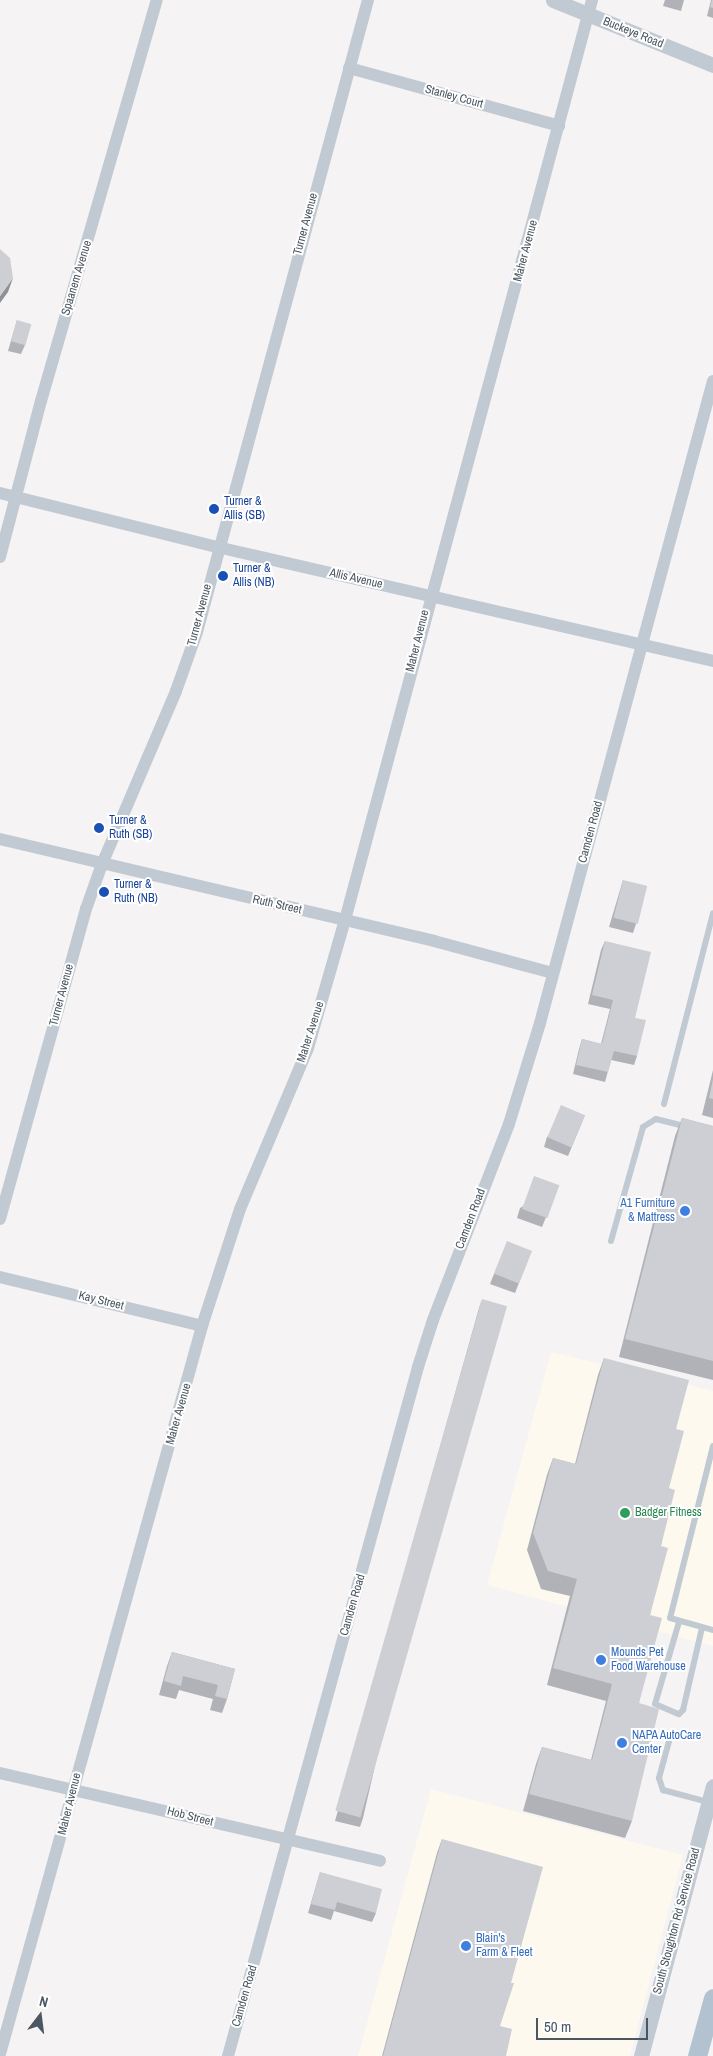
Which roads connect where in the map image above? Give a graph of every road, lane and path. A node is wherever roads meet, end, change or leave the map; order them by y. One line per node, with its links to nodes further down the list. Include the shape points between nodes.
1 (157, 0): 10 (street, Spaanem Avenue)
2 (368, 0): 6 (street, Turner Avenue)
3 (553, 0): 4 (street, Buckeye Road)
4 (590, 7): 5 (street, Buckeye Road); 7 (street, Maher Avenue)
5 (713, 65)
6 (349, 68): 7 (street, Stanley Court); 11 (street, Turner Avenue)
7 (559, 126): 13 (street, Maher Avenue)
8 (713, 381): 14 (street, Camden Road)
9 (0, 493): 10 (street, Allis Avenue)
10 (15, 497): 11 (street, Allis Avenue); 12 (street, Spaanem Avenue)
11 (217, 547): 13 (street, Allis Avenue); 17 (street, Turner Avenue, via 197,632 176,692)
12 (0, 557)
13 (430, 596): 14 (street, Allis Avenue); 19 (street, Maher Avenue)
14 (640, 645): 15 (street, Allis Avenue); 20 (street, Camden Road)
15 (713, 661)
16 (0, 839): 17 (street, Ruth Street)
17 (102, 864): 19 (street, Ruth Street); 23 (street, Turner Avenue, via 78,937)
18 (713, 913): 21 (lane)
19 (345, 920): 20 (street, Ruth Street); 26 (street, Maher Avenue, via 308,1048 240,1209)
20 (553, 973): 36 (street, Camden Road, via 509,1124 433,1320)
21 (664, 1104)
22 (694, 1128): 24 (lane, via 656,1120 643,1128)
23 (0, 1219)
24 (611, 1241)
25 (0, 1277): 26 (street, Kay Street)
26 (202, 1326): 34 (street, Maher Avenue, via 104,1685)
27 (713, 1446): 28 (lane, via 671,1610 670,1618)
28 (679, 1622): 29 (lane); 29 (lane, via 655,1704 679,1714 683,1710)
29 (702, 1628): 30 (lane)
30 (713, 1630)
31 (671, 1734): 35 (lane, via 659,1778 663,1790)
32 (0, 1774): 34 (street, Hob Street)
33 (713, 1786): 35 (street, South Stoughton Rd Service Road)
34 (72, 1789): 36 (street, Hob Street); 39 (street, Maher Avenue)
35 (709, 1802): 41 (street, South Stoughton Rd Service Road)
36 (287, 1839): 37 (street, Hob Street); 40 (street, Camden Road)
37 (380, 1861)
38 (713, 1998): 42 (main road)
39 (0, 2054)
40 (228, 2056)
41 (641, 2056)
42 (698, 2056)

